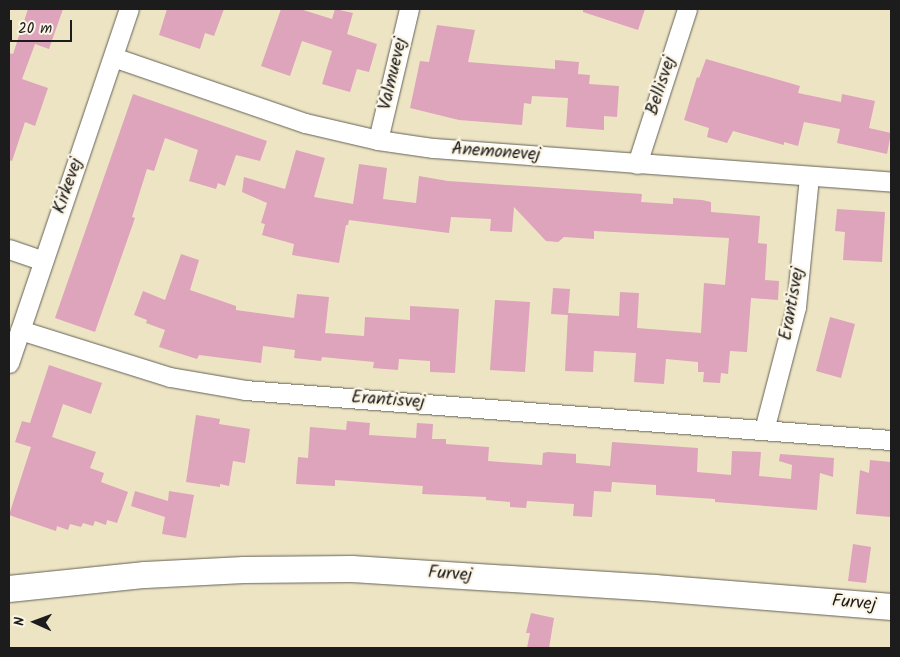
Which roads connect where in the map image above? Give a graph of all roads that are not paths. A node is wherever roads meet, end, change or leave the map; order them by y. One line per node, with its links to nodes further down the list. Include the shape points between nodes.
1 (129, 9): 4 (street, Kirkevej)
2 (409, 9): 5 (street, Valmuevej)
3 (688, 9): 6 (street, Bellisvej)
4 (113, 57): 5 (street, Anemonevej, via 305,123); 10 (street, Kirkevej)
5 (378, 140): 6 (street, Anemonevej, via 434,148)
6 (637, 164): 7 (street, Anemonevej)
7 (809, 177): 8 (street, Anemonevej); 13 (street, Erantisvej, via 796,308)
8 (891, 182)
9 (9, 249): 10 (street)
10 (43, 261): 11 (street, Kirkevej)
11 (20, 330): 12 (street, Kirkevej); 13 (street, Erantisvej, via 170,377 245,390)
12 (9, 363)
13 (764, 430): 14 (street, Erantisvej)
14 (891, 440)
15 (9, 589): 16 (main road, Furvej, via 244,570 352,569)
16 (891, 607)

